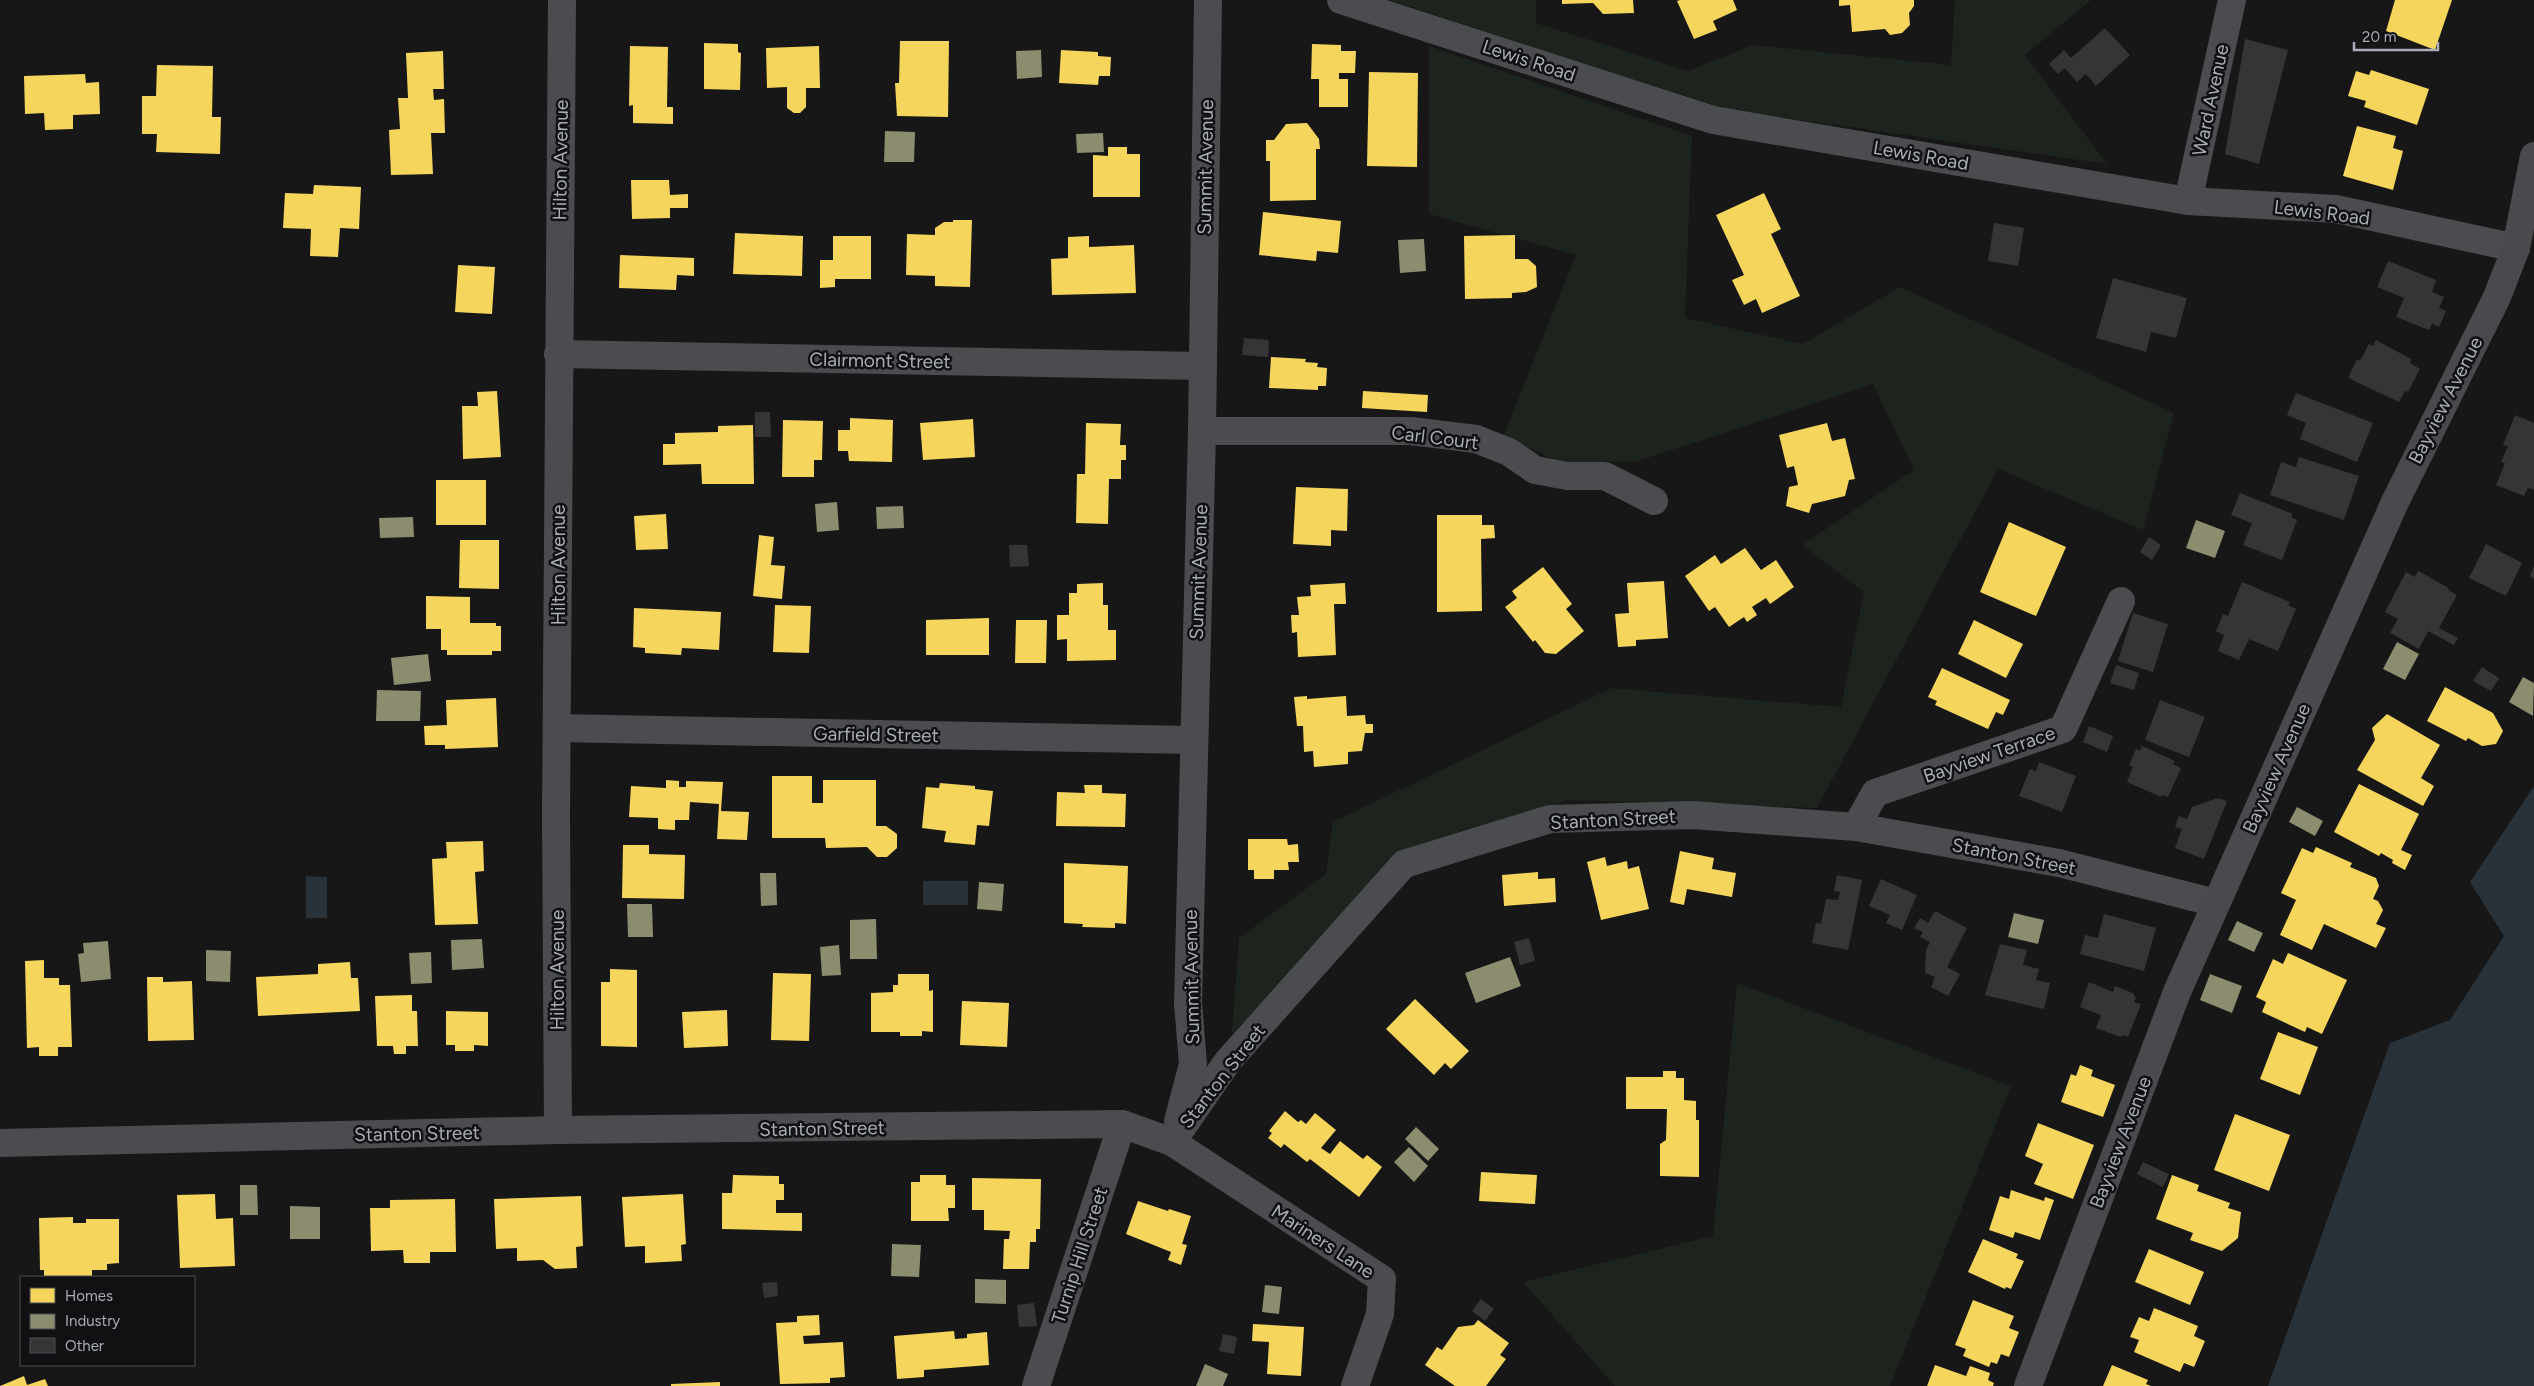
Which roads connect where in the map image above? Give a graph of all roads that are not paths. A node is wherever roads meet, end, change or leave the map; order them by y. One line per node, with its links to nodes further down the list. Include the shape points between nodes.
1 (562, 0): 8 (street, Hilton Avenue)
2 (1208, 0): 9 (street, Summit Avenue)
3 (1341, 0): 6 (street, Lewis Road, via 1713,120)
4 (2232, 0): 6 (street, Ward Avenue)
5 (2534, 156): 7 (main road, Bayview Avenue)
6 (2188, 201): 7 (street, Lewis Road, via 2336,210)
7 (2516, 248): 16 (main road, Bayview Avenue, via 2497,297 2395,502)
8 (558, 354): 9 (street, Clairmont Street); 13 (street, Hilton Avenue)
9 (1201, 366): 10 (street, Summit Avenue)
10 (1202, 431): 11 (street, Carl Court, via 1411,431 1476,439 1510,452 1534,470 1567,476 1605,476); 14 (street, Summit Avenue)
11 (1654, 501)
12 (2121, 601): 15 (street, Bayview Terrace, via 2063,729 1875,794)
13 (558, 728): 14 (street, Garfield Street); 18 (street, Hilton Avenue)
14 (1194, 740): 19 (street, Summit Avenue, via 1188,1003 1193,1064)
15 (1856, 827): 16 (street, Stanton Street, via 2059,863); 19 (street, Stanton Street, via 1692,814 1550,819 1404,864 1228,1061)
16 (2216, 903): 23 (main road, Bayview Avenue, via 2177,992)
17 (1122, 1124): 18 (street, Stanton Street); 19 (street, Stanton Street); 21 (street, Turnip Hill Street)
18 (558, 1130): 20 (street, Stanton Street)
19 (1172, 1142): 22 (street, Mariners Lane, via 1382,1279 1380,1314)
20 (0, 1143)
21 (1036, 1386)
22 (1355, 1386)
23 (2028, 1386)

